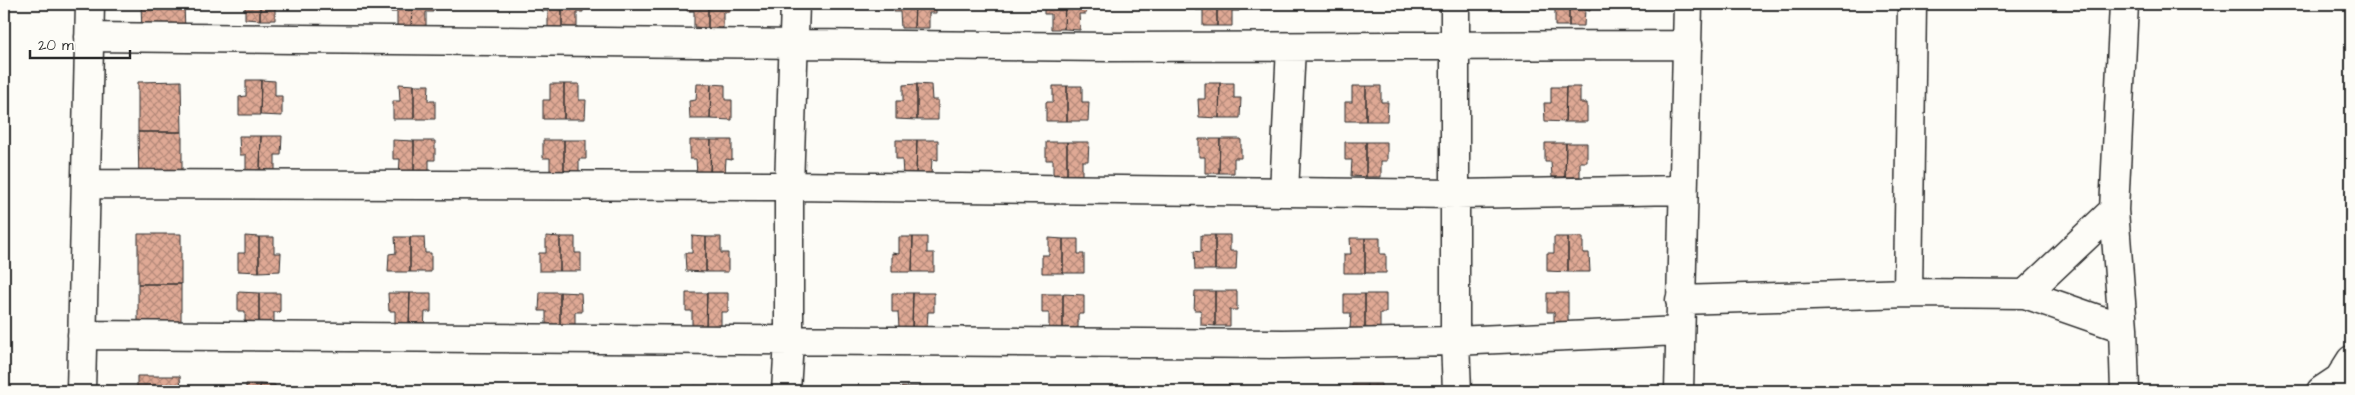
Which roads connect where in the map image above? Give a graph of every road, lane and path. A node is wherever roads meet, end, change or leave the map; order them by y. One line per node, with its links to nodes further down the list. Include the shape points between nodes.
1 (90, 4): 7 (street)
2 (795, 4): 8 (street)
3 (1455, 4): 9 (street)
4 (1688, 4): 10 (street)
5 (1912, 4): 18 (street)
6 (2124, 4): 17 (street)
7 (89, 37): 8 (street); 12 (street)
8 (793, 43): 11 (street); 13 (street)
9 (1454, 44): 10 (street); 11 (street); 16 (street)
10 (1688, 45): 14 (street)
11 (1291, 47): 15 (street)
12 (86, 184): 13 (street); 23 (street)
13 (789, 186): 15 (street); 24 (street)
14 (1683, 190): 16 (street); 20 (street)
15 (1284, 192): 16 (street)
16 (1456, 194): 25 (street)
17 (2114, 210): 19 (street); 21 (street)
18 (1908, 293): 19 (street); 20 (street)
19 (2025, 294): 21 (street)
20 (1680, 300): 22 (street)
21 (2123, 328): 31 (street)
22 (1679, 332): 25 (street); 30 (street)
23 (82, 335): 24 (street); 27 (street)
24 (788, 341): 25 (street, via 1283,344); 28 (street)
25 (1455, 341): 29 (street)
26 (2351, 360): 32 (street, via 2339,379)
27 (81, 391)
28 (786, 391)
29 (1458, 391)
30 (1679, 391)
31 (2125, 391)
32 (2321, 391)

